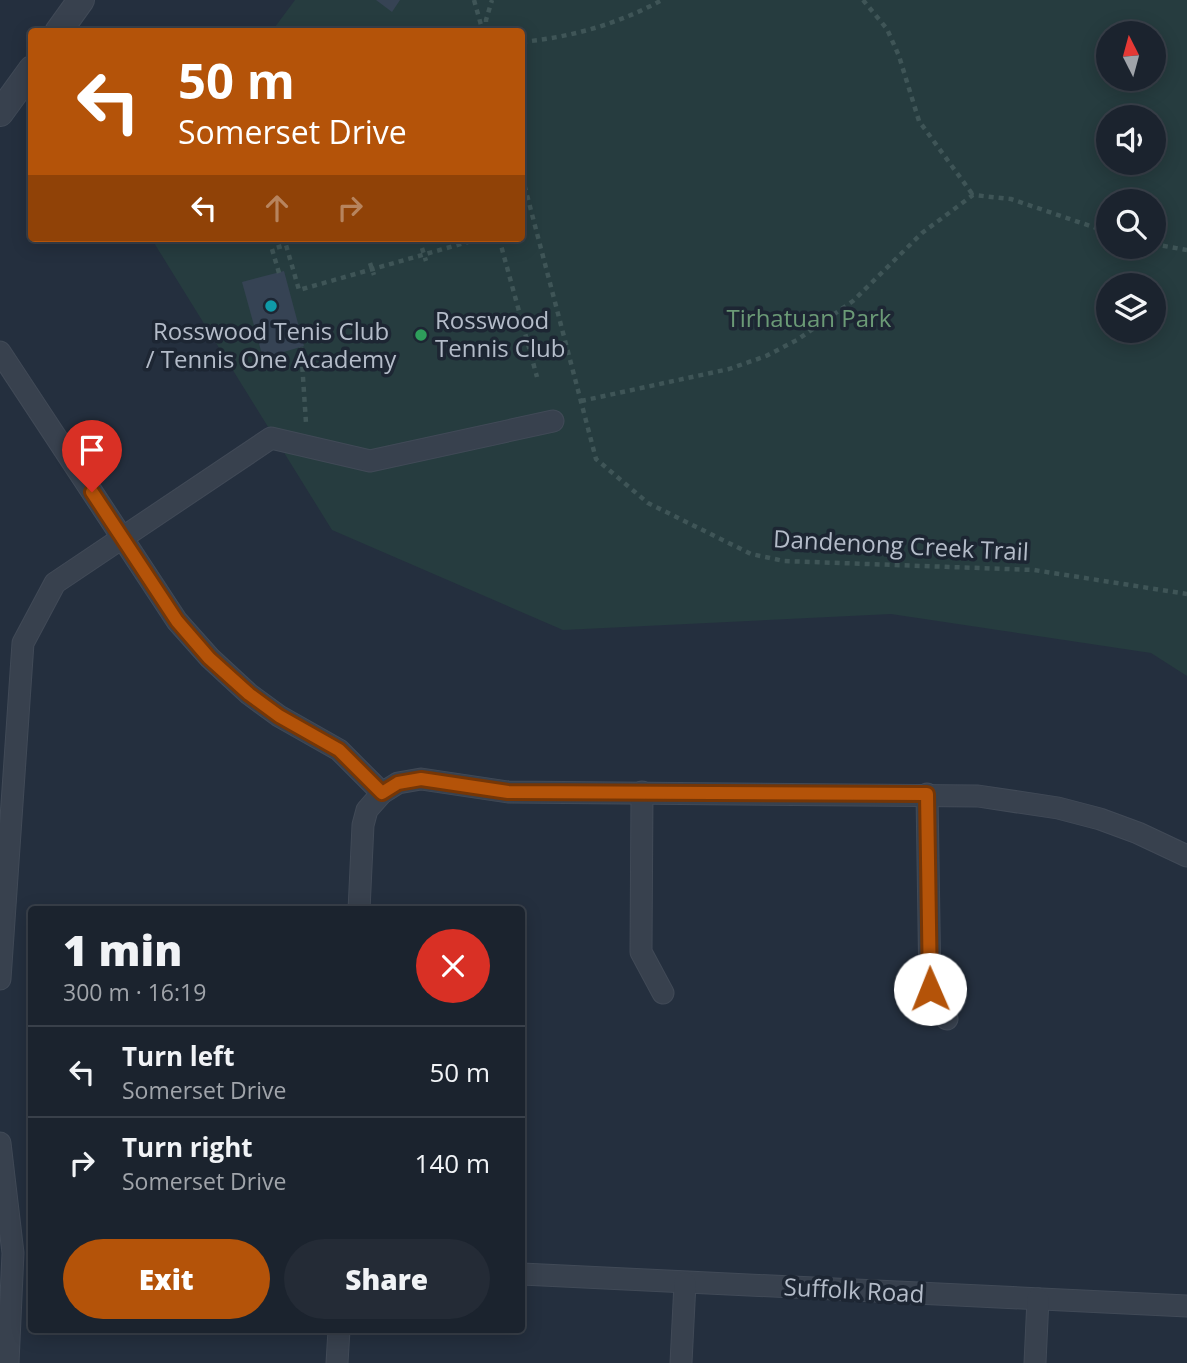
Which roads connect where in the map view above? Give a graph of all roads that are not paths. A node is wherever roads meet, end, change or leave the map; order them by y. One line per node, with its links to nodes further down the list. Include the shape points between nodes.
1 (81, 0): 2 (street)
2 (61, 28)
3 (28, 74): 4 (street)
4 (0, 113)
5 (0, 352): 7 (street)
6 (554, 421): 7 (street, via 370,461 271,438)
7 (122, 539): 9 (street, via 177,621 209,658 279,716 339,750); 12 (street, via 55,583 23,643)
8 (642, 792): 9 (street, via 508,792 421,779 398,783); 10 (street); 15 (street, via 641,952)
9 (382, 793): 13 (street, via 367,810 363,825)
10 (927, 794): 11 (street, via 1058,808 1138,833); 16 (street, via 930,989)
11 (1187, 856)
12 (3, 895): 14 (street)
13 (359, 906)
14 (0, 979)
15 (663, 993)
16 (947, 1019)
17 (0, 1143): 18 (street)
18 (6, 1253): 24 (street)
19 (525, 1274): 20 (street, Suffolk Road)
20 (685, 1283): 21 (street, Suffolk Road); 26 (street)
21 (1038, 1299): 22 (street, Suffolk Road); 27 (street)
22 (1187, 1306)
23 (339, 1333): 25 (street)
24 (8, 1363)
25 (337, 1363)
26 (681, 1363)
27 (1035, 1363)

